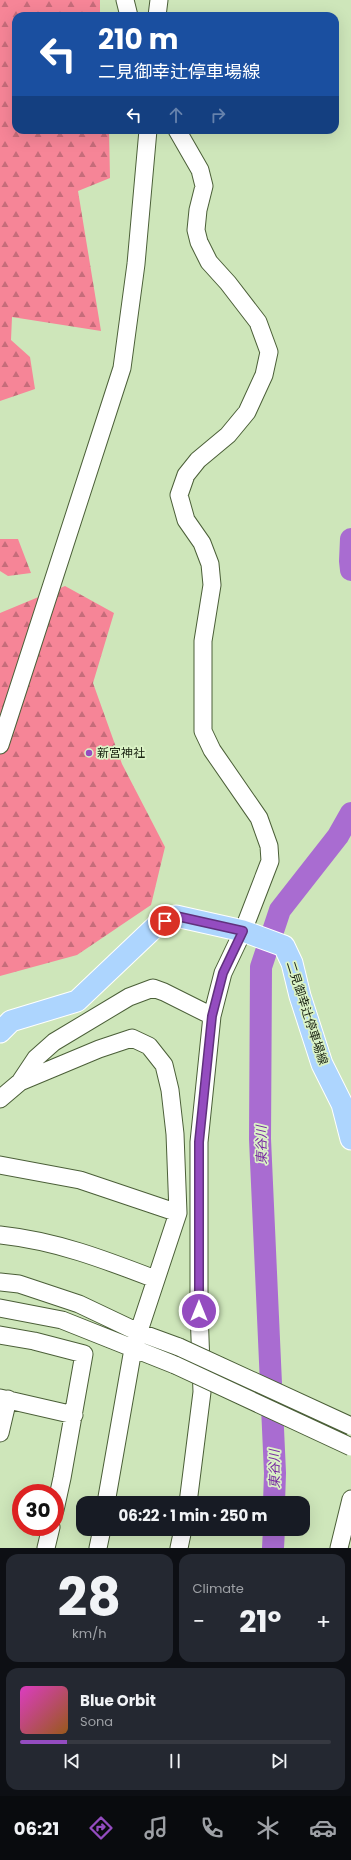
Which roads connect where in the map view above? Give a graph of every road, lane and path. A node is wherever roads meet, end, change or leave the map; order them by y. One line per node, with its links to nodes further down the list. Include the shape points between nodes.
1 (125, 0): 3 (street)
2 (159, 0): 4 (street)
3 (127, 12)
4 (158, 12)
5 (148, 134): 7 (street, via 136,264 122,368)
6 (179, 134): 8 (street, via 200,170 204,186 196,230 199,242 209,262 258,322 269,352 264,375 247,412 228,435 194,465 186,475 179,495 186,520 202,543 210,564 212,585 203,641 203,731 212,750 259,818 270,846 270,861)
7 (0, 745)
8 (243, 931): 9 (street, via 223,973); 10 (main road, 二見御幸辻停車場線, via 176,916 155,927 77,1001 10,1021); 13 (main road, 二見御幸辻停車場線, via 284,946 292,964 322,1064 342,1104)
9 (212, 1016): 11 (street, via 153,988 129,997 54,1042 36,1058); 30 (street, via 199,1142 199,1311 202,1392)
10 (0, 1032)
11 (20, 1082): 12 (street); 15 (street, via 132,1038 149,1046 164,1065 170,1090 175,1134)
12 (0, 1099)
13 (351, 1139)
14 (0, 1165): 15 (street, via 80,1180)
15 (178, 1213): 17 (street)
16 (0, 1235): 17 (street, via 32,1238 90,1254)
17 (156, 1279): 20 (street)
18 (0, 1282): 20 (street, via 19,1284 79,1304)
19 (0, 1308): 22 (street, via 62,1320)
20 (138, 1332): 22 (street); 25 (street, bridge, via 179,1347)
21 (0, 1335): 24 (street, via 84,1354)
22 (133, 1349): 27 (street, bridge, via 175,1365); 29 (street)
23 (4, 1398): 24 (street); 26 (street)
24 (74, 1415): 28 (street)
25 (351, 1426)
26 (0, 1433)
27 (351, 1447)
28 (60, 1484)
29 (107, 1496)
30 (189, 1496)
31 (351, 1499): 38 (street)
32 (49, 1536): 35 (street)
33 (101, 1536): 36 (street)
34 (182, 1536): 37 (street)
35 (46, 1548)
36 (98, 1548)
37 (179, 1548)
38 (339, 1548)

